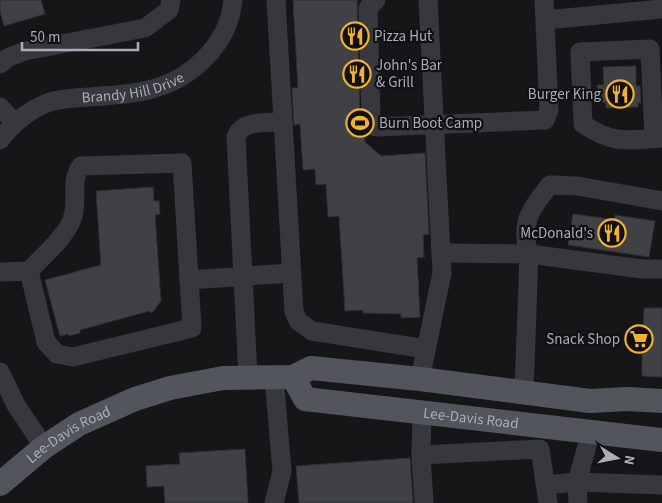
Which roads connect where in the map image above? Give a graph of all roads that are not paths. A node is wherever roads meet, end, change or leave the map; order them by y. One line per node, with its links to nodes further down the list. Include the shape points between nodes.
1 (171, 0): 11 (street, via 169,10 145,28 25,51)
2 (232, 0): 13 (street, Brandy Hill Drive, via 229,20 213,50 193,70 170,84 142,93 49,102)
3 (276, 0): 14 (street)
4 (376, 0): 15 (street, via 368,8 371,118 376,127)
5 (428, 0): 15 (street)
6 (544, 0): 8 (street)
7 (662, 9): 8 (street)
8 (545, 20): 10 (street)
9 (580, 52): 10 (street); 16 (street, via 583,124 600,136 613,140); 16 (street, via 650,49)
10 (547, 54): 15 (street, via 549,110 544,120)
11 (0, 64)
12 (0, 106): 13 (street)
13 (14, 122): 17 (street, Brandy Hill Drive)
14 (283, 122): 24 (street); 25 (street, via 245,125 236,137)
15 (434, 125): 19 (street)
16 (658, 138)
17 (0, 140)
18 (662, 201): 20 (street, via 577,186 550,185 532,206 524,236)
19 (442, 253): 20 (street); 27 (street, via 442,274)
20 (529, 254): 21 (street, via 642,269); 32 (street)
21 (662, 268)
22 (29, 271): 23 (street); 26 (street, via 46,342 57,354 73,357 192,328); 26 (street, via 69,226 74,215 75,174 82,166 182,163)
23 (0, 272)
24 (292, 273): 25 (street); 27 (street, via 294,312 312,331)
25 (243, 276): 26 (street); 29 (street)
26 (189, 280)
27 (426, 349): 31 (street)
28 (0, 372): 37 (street, via 16,405)
29 (248, 377): 30 (main road, Lee-Davis Road); 37 (main road, Lee-Davis Road, via 194,382 135,399 79,424)
30 (283, 377): 31 (main road, Lee-Davis Road, via 311,368); 34 (main road, Lee-Davis Road, via 305,399); 43 (street, via 282,471)
31 (420, 379): 32 (main road, Lee-Davis Road)
32 (524, 392): 33 (main road, Lee-Davis Road, via 590,401); 34 (main road, via 490,398 438,399)
33 (662, 401)
34 (422, 413): 35 (main road, Lee-Davis Road); 38 (street)
35 (591, 431): 36 (main road, Lee-Davis Road); 39 (street)
36 (662, 440)
37 (44, 447): 40 (main road, Lee-Davis Road)
38 (421, 455): 42 (street, via 540,448); 44 (street)
39 (577, 482): 41 (street); 42 (street); 45 (street)
40 (0, 484)
41 (662, 485)
42 (547, 494)
43 (274, 503)
44 (424, 503)
45 (578, 503)

